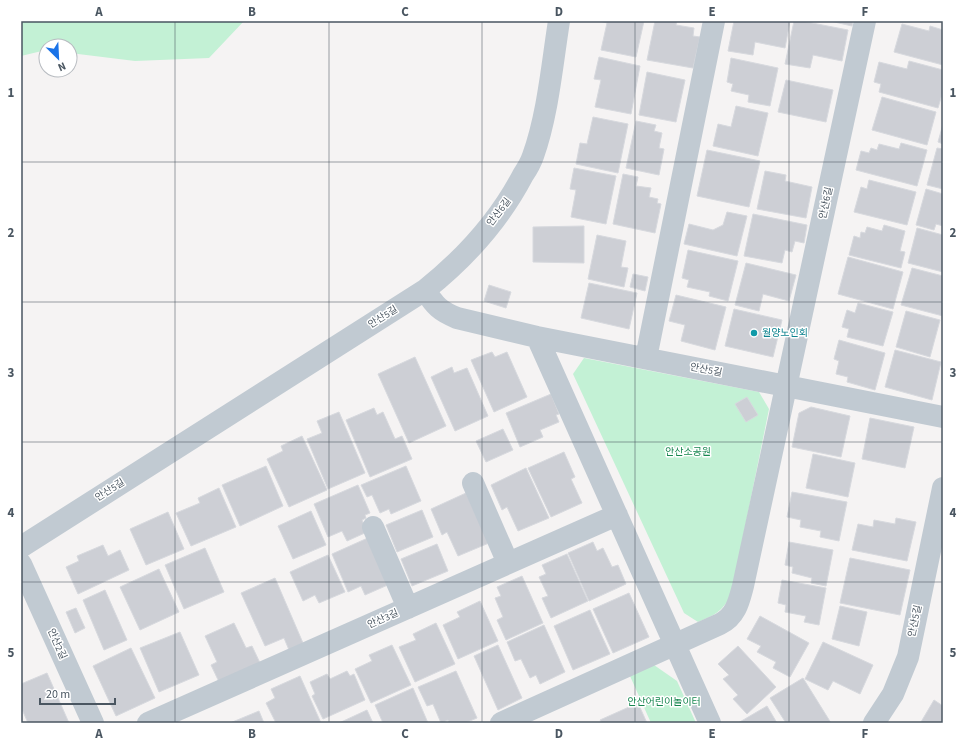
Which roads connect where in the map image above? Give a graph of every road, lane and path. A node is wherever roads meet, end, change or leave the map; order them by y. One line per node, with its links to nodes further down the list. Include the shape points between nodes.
1 (559, 21): 4 (street, 안산6길, via 541,129 533,157 506,204 475,243)
2 (714, 21): 6 (street)
3 (866, 21): 7 (street, 안산6길)
4 (425, 290): 5 (street, 안산5길, via 432,302 445,313); 13 (street, 안산5길)
5 (537, 337): 6 (street, 안산5길); 11 (street)
6 (646, 358): 7 (street, 안산5길)
7 (786, 386): 8 (street, 안산5길); 17 (street, via 737,605 732,616 725,622)
8 (943, 417)
9 (473, 483): 14 (street)
10 (943, 488): 22 (street, 안산5길, via 908,657 894,694)
11 (617, 515): 14 (street, 안산3길); 17 (street)
12 (373, 527): 16 (street)
13 (21, 546)
14 (508, 563): 16 (street, 안산3길)
15 (21, 564): 18 (street, 안산2길)
16 (408, 608): 19 (street, 안산3길)
17 (675, 645): 20 (street); 21 (street)
18 (93, 723)
19 (148, 723)
20 (501, 723)
21 (710, 723)
22 (874, 723)

